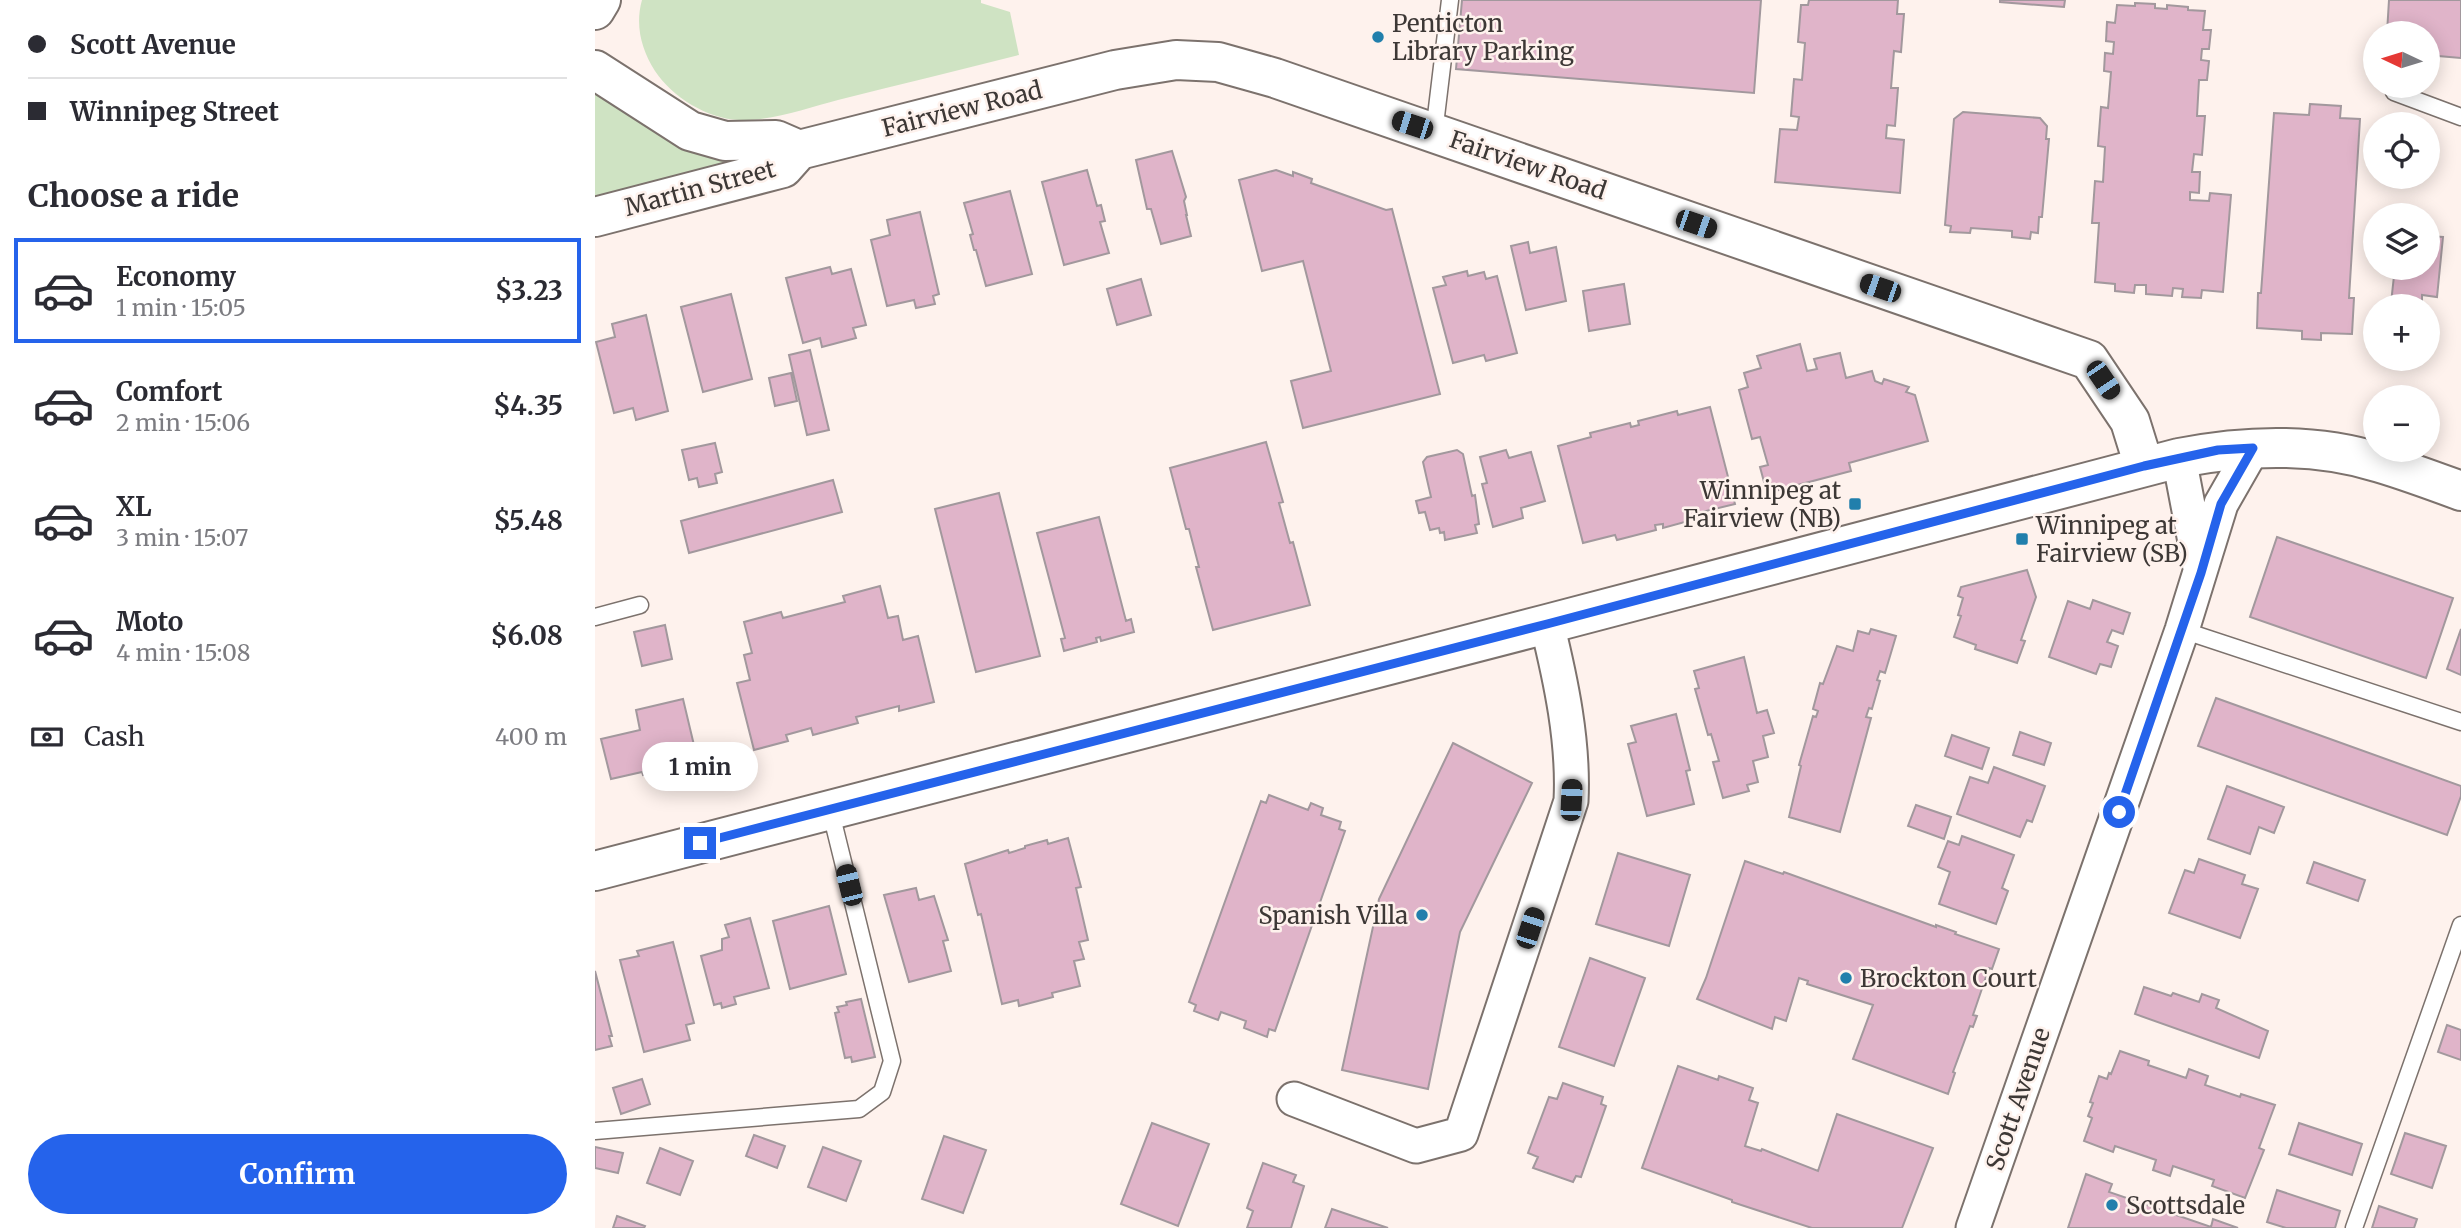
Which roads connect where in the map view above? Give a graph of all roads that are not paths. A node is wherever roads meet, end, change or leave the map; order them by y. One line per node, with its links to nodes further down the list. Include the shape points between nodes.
1 (601, 0): 3 (main road)
2 (1450, 0): 7 (lane)
3 (595, 10)
4 (595, 70): 8 (main road, via 690,131 725,141 776,140)
5 (2410, 98): 6 (lane)
6 (2461, 117)
7 (1434, 133): 8 (main road, Fairview Road, via 1275,78 1218,62 1176,60 1115,70); 11 (main road, Fairview Road, via 2089,360)
8 (799, 150): 9 (main road, Martin Street, via 783,169)
9 (595, 217)
10 (2253, 448): 11 (main road); 12 (main road, via 2328,451 2378,462); 13 (street, Scott Avenue, via 2221,504)
11 (2162, 462): 13 (street, Scott Avenue); 16 (main road)
12 (2461, 491)
13 (2201, 573): 17 (street, Scott Avenue)
14 (640, 606): 15 (lane)
15 (595, 617)
16 (1547, 624): 19 (main road); 22 (street, via 1570,750 1571,800 1461,1134 1416,1146)
17 (2182, 630): 18 (lane); 24 (street, Scott Avenue)
18 (2461, 722)
19 (830, 809): 20 (main road); 23 (lane, via 892,1061 882,1092 859,1110)
20 (595, 871)
21 (2461, 925): 25 (lane)
22 (1294, 1099)
23 (595, 1131)
24 (1973, 1228)
25 (2354, 1228)

